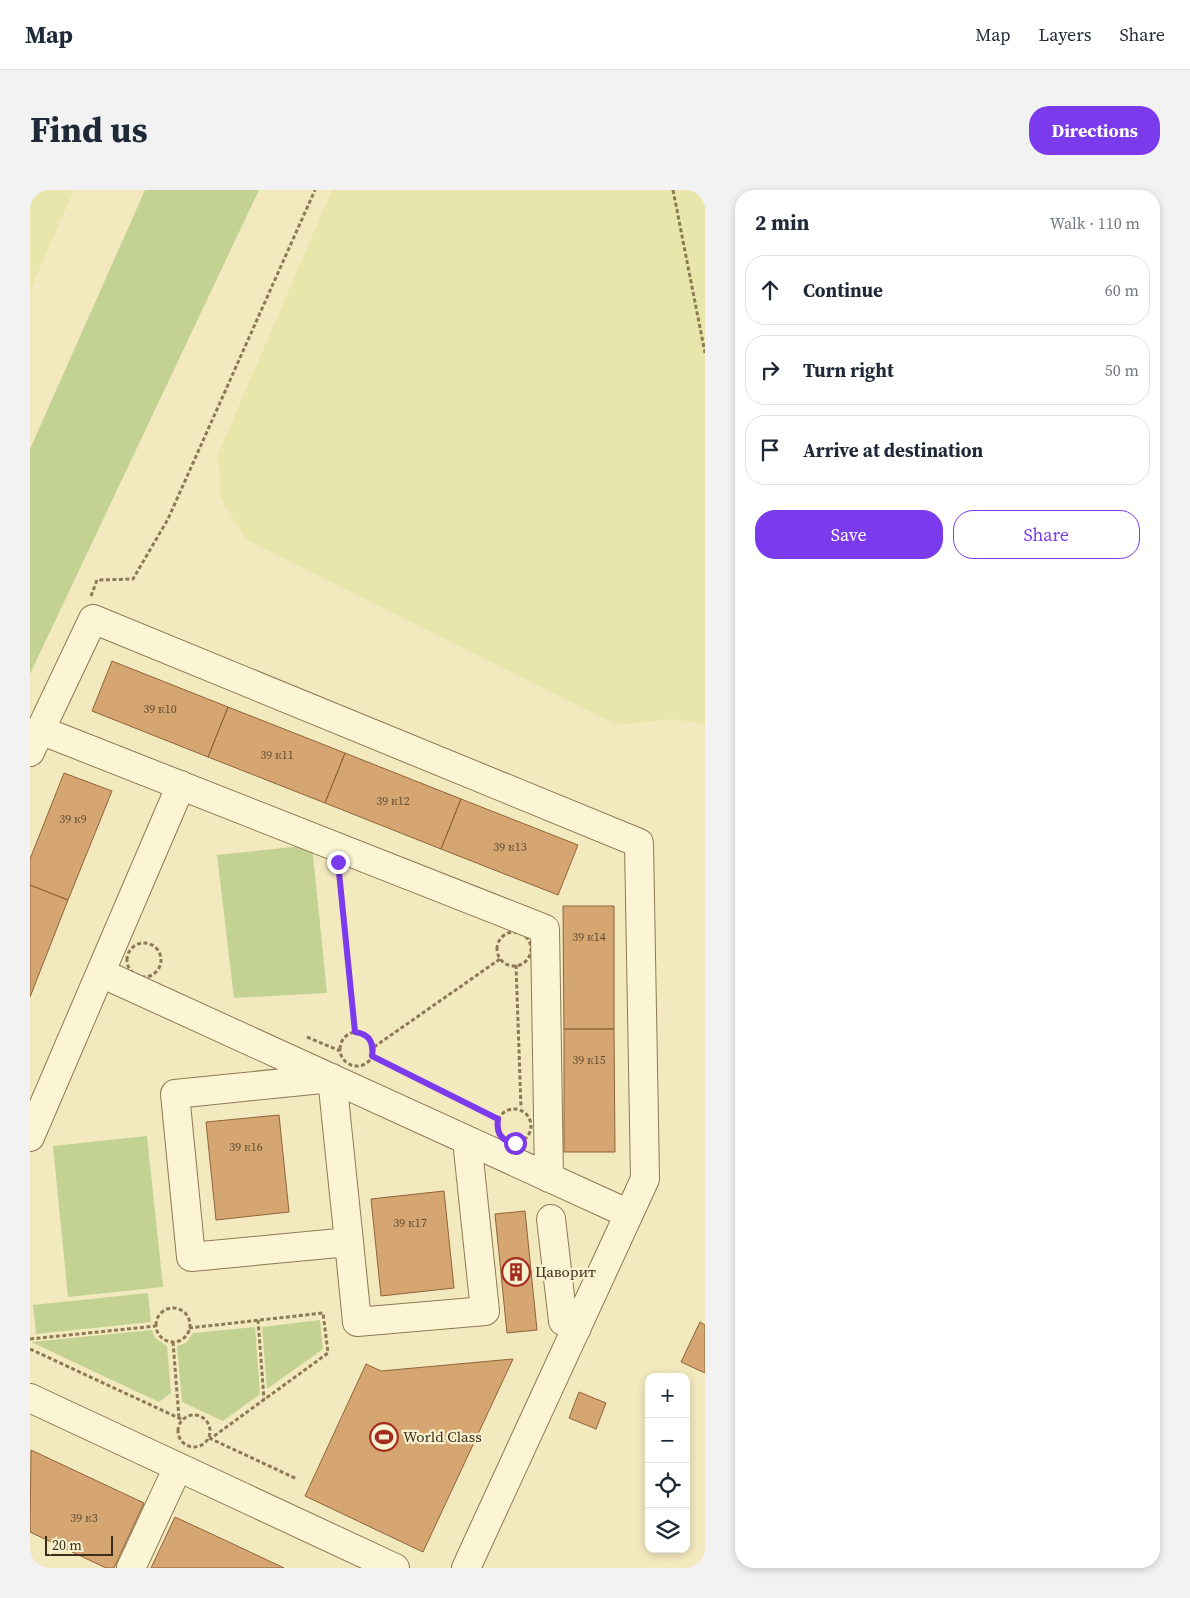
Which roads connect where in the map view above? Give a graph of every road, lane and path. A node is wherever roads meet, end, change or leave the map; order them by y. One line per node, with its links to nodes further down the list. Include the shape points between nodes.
1 (314, 190): 4 (path, via 168,519 132,579 97,580)
2 (674, 190): 3 (path)
3 (705, 353)
4 (88, 605)
5 (35, 741): 6 (lane); 21 (lane, via 94,620 639,843 645,1179)
6 (181, 785): 10 (lane); 20 (lane, via 544,929)
7 (338, 871): 12 (path)
8 (500, 958): 9 (path, via 507,964); 9 (path, via 498,942 504,935 521,933 528,939 530,956); 13 (path)
9 (516, 965): 16 (path)
10 (101, 973): 15 (lane); 18 (lane)
11 (136, 976): 11 (path, via 154,974 159,967 161,958 151,945 142,943 128,953 127,962)
12 (355, 1032): 13 (path, via 364,1033); 14 (path, via 341,1042 343,1059 358,1066 367,1063)
13 (374, 1047): 14 (path)
14 (372, 1056): 17 (path)
15 (332, 1078): 19 (lane); 23 (lane); 23 (lane, via 175,1094 191,1257)
16 (521, 1111): 17 (path, via 512,1109); 17 (path, via 531,1124 524,1140 514,1143 500,1136)
17 (498, 1119)
18 (30, 1137)
19 (467, 1140): 20 (lane); 23 (lane, via 485,1311 357,1322)
20 (549, 1178): 21 (lane)
21 (629, 1214): 27 (lane)
22 (551, 1219): 27 (lane, via 563,1321)
23 (348, 1242)
24 (258, 1320): 26 (path); 32 (path); 32 (path, via 323,1313 328,1353)
25 (156, 1326): 26 (path, via 157,1318 171,1308 187,1315); 28 (path); 29 (path, via 159,1335)
26 (189, 1328): 29 (path, via 183,1339)
27 (577, 1328): 39 (lane)
28 (30, 1339)
29 (173, 1342): 33 (path)
30 (30, 1349): 33 (path)
31 (30, 1398): 35 (lane)
32 (264, 1399): 34 (path)
33 (181, 1420): 34 (path, via 193,1415 201,1416 210,1430); 34 (path, via 178,1432 187,1445 195,1447)
34 (209, 1438): 36 (path)
35 (178, 1467): 37 (lane); 38 (lane)
36 (297, 1479)
37 (131, 1568)
38 (395, 1568)
39 (466, 1568)

